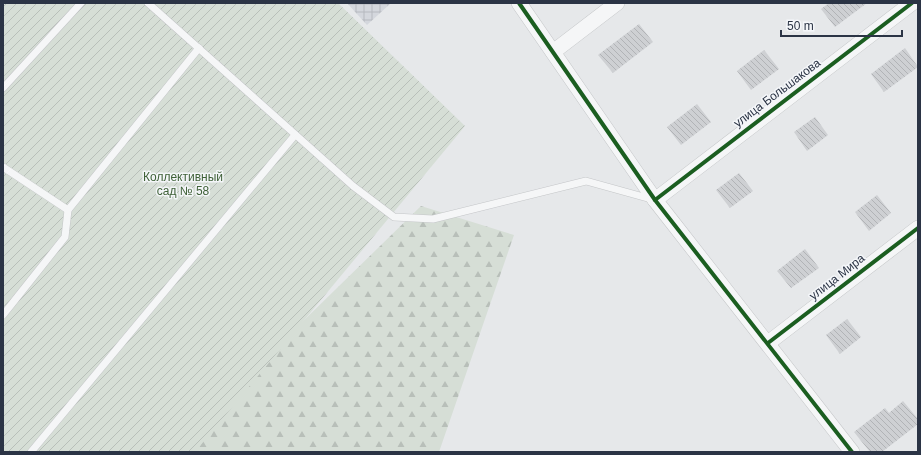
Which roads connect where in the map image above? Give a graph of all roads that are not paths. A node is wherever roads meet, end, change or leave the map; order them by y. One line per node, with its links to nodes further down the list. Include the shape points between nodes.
1 (81, 3): 8 (lane)
2 (148, 3): 6 (lane)
3 (519, 3): 7 (street)
4 (617, 3): 7 (street)
5 (912, 3): 11 (street, улица Большакова)
6 (199, 48): 9 (lane); 12 (lane)
7 (553, 52): 11 (street)
8 (3, 88)
9 (295, 135): 11 (lane, via 353,186 394,217 433,219 586,181); 16 (lane)
10 (3, 167): 12 (lane)
11 (655, 200): 15 (street)
12 (68, 210): 14 (lane, via 65,237)
13 (918, 228): 15 (street, улица Мира)
14 (3, 314)
15 (768, 343): 17 (street)
16 (31, 452)
17 (852, 452)

